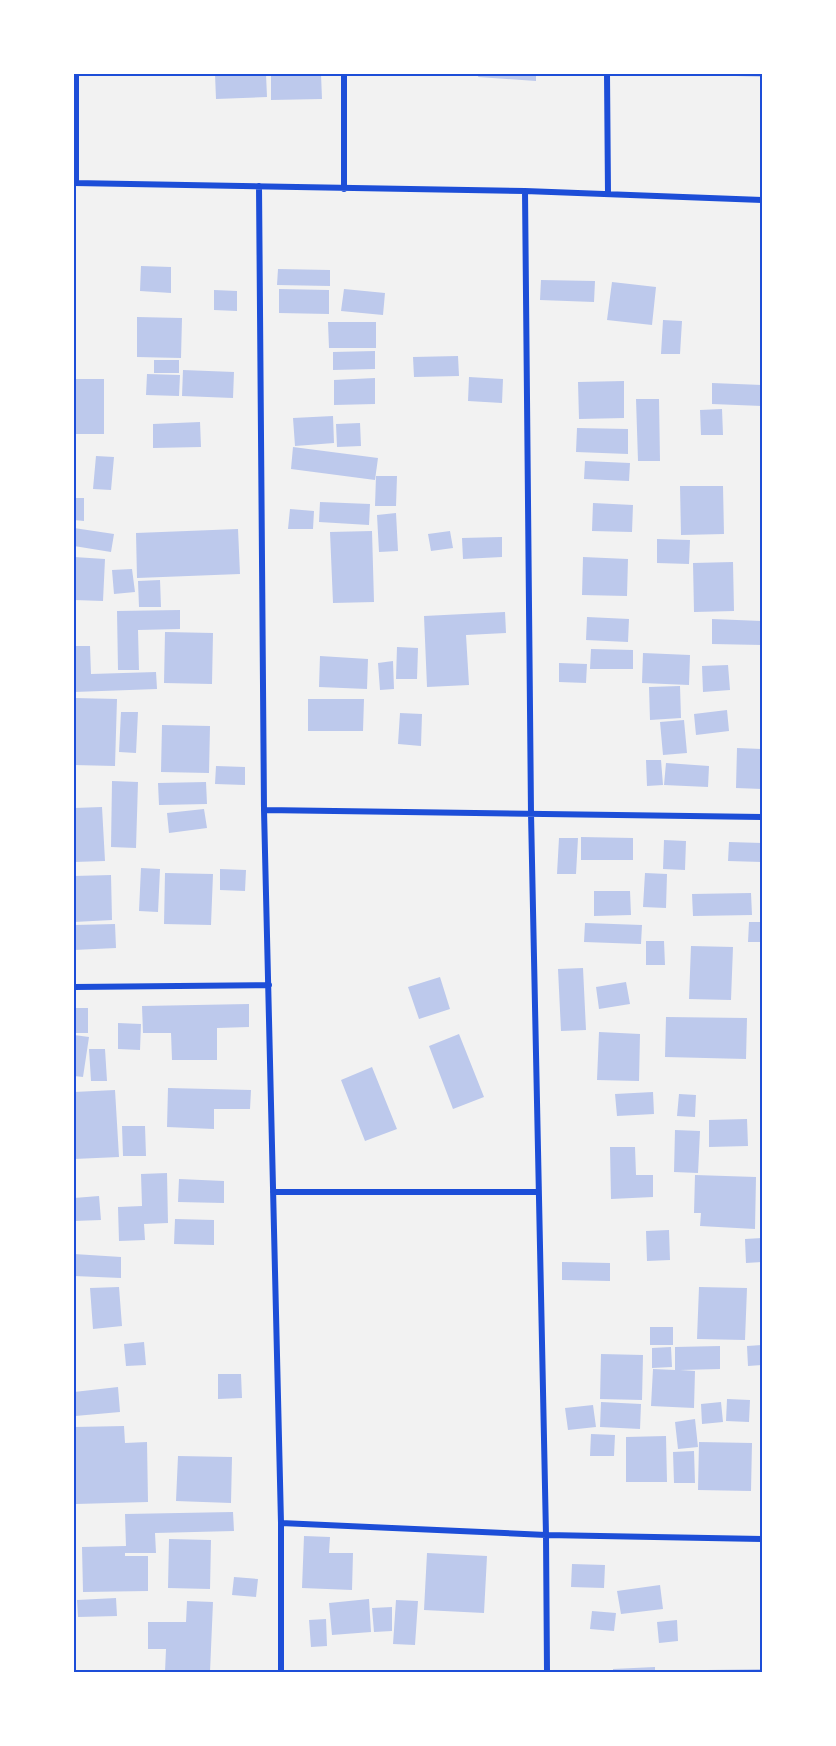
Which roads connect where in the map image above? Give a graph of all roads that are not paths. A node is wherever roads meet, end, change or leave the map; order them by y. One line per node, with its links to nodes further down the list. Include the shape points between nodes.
1 (76, 74): 4 (street)
2 (344, 74): 7 (street)
3 (607, 74): 9 (street)
4 (75, 98): 5 (street)
5 (75, 183): 6 (street)
6 (259, 186): 7 (street); 11 (street)
7 (344, 189): 8 (street)
8 (525, 191): 9 (street); 12 (street)
9 (608, 194): 10 (street)
10 (762, 200)
11 (264, 810): 12 (street); 14 (street)
12 (531, 813): 13 (street); 17 (street)
13 (762, 817)
14 (269, 984): 15 (street); 16 (street)
15 (74, 987)
16 (273, 1192): 17 (street); 18 (street)
17 (538, 1192): 19 (street)
18 (281, 1523): 19 (street); 21 (street)
19 (546, 1535): 20 (street); 22 (street)
20 (762, 1539)
21 (281, 1672)
22 (547, 1672)

